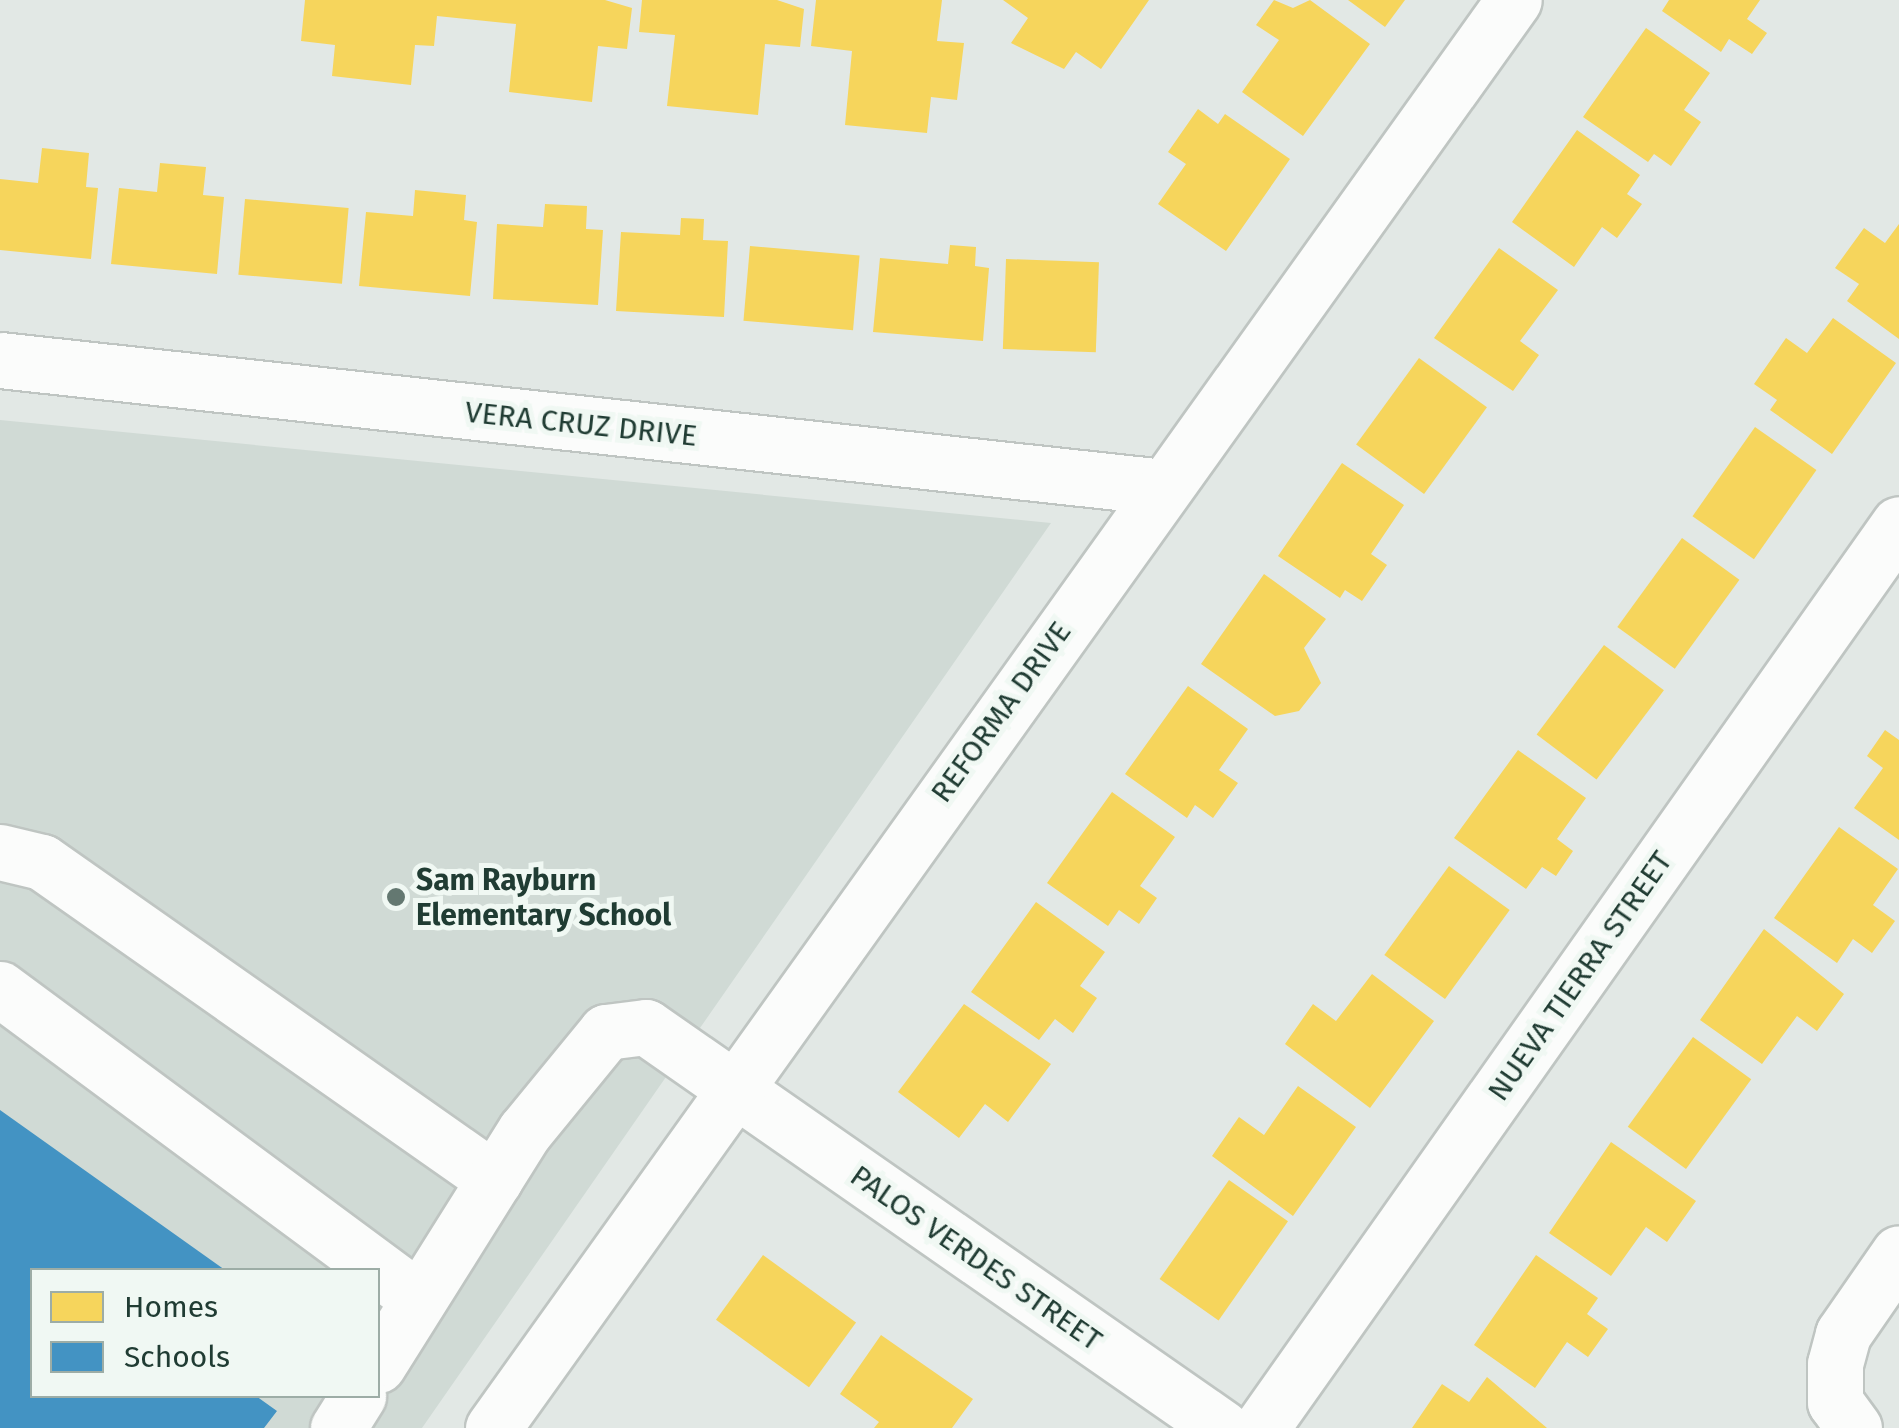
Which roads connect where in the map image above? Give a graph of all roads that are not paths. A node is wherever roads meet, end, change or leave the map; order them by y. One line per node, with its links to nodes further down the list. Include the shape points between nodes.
1 (1514, 0): 3 (street, REFORMA DRIVE)
2 (0, 360): 3 (street, VERA CRUZ DRIVE)
3 (1163, 487): 7 (street, REFORMA DRIVE)
4 (1899, 524): 18 (street, NUEVA TIERRA STREET)
5 (0, 852): 8 (street, via 42,862)
6 (0, 989): 9 (street)
7 (729, 1088): 8 (street, PALOS VERDES STREET, via 646,1028 606,1032); 16 (street, REFORMA DRIVE); 17 (street, PALOS VERDES STREET)
8 (494, 1180): 12 (street, PALOS VERDES STREET)
9 (377, 1268)
10 (380, 1270): 12 (street)
11 (1892, 1279): 19 (street, via 1835,1364 1835,1402)
12 (419, 1299): 13 (street, PALOS VERDES STREET)
13 (380, 1362)
14 (357, 1398): 15 (street)
15 (338, 1428)
16 (493, 1428)
17 (1222, 1428)
18 (1261, 1428)
19 (1854, 1428)

